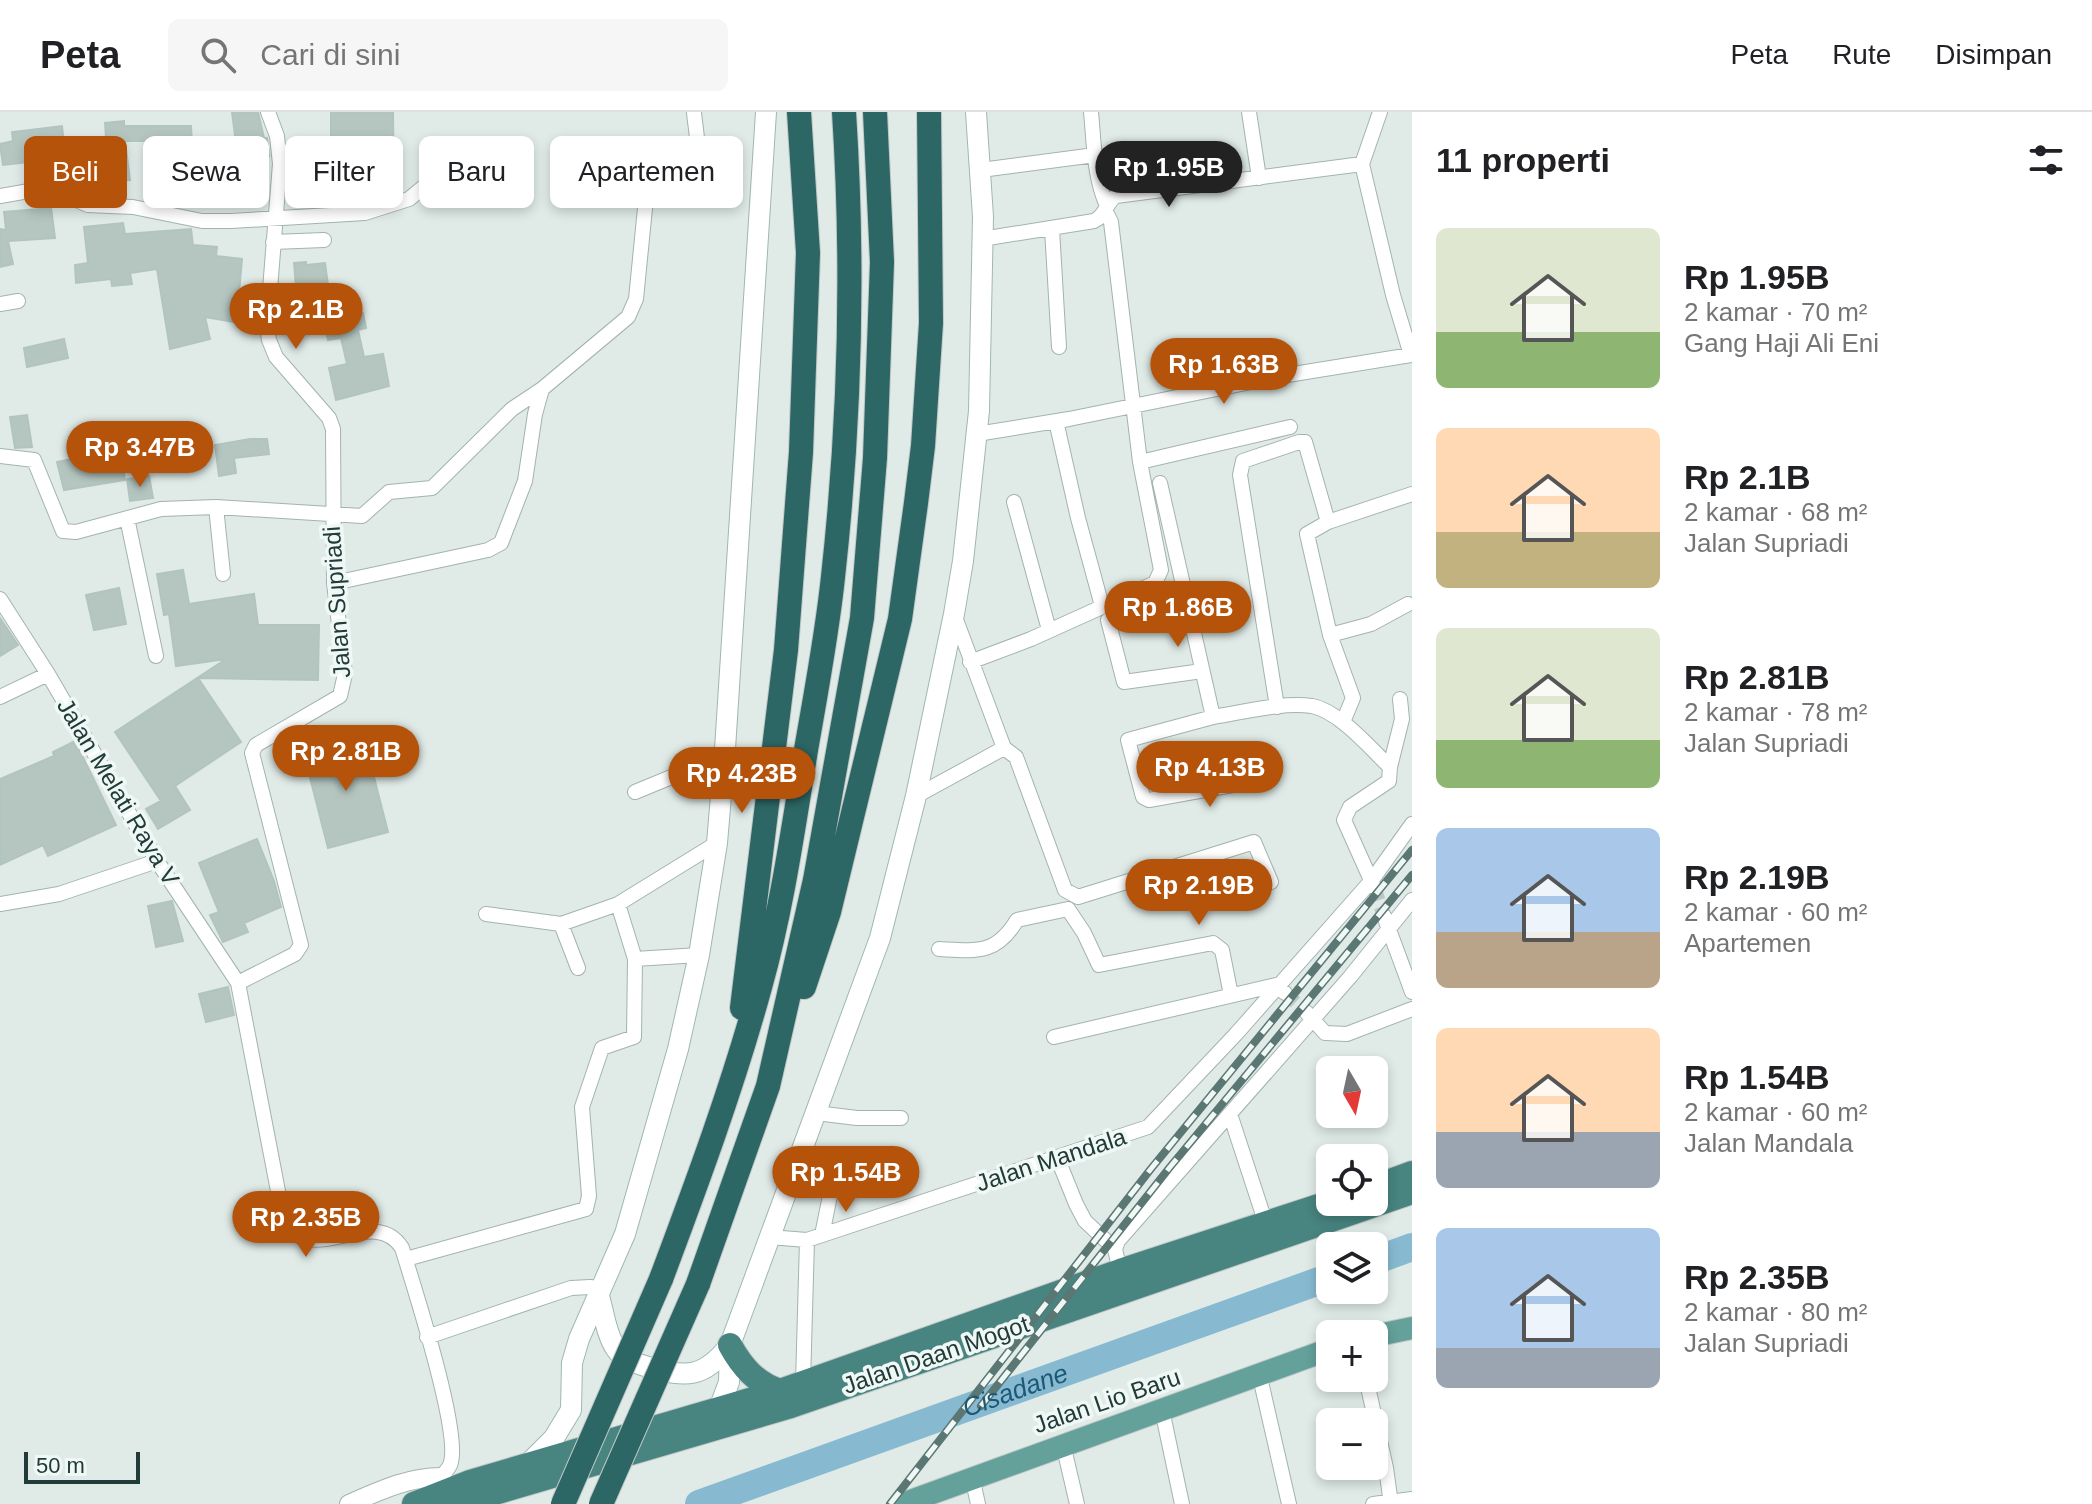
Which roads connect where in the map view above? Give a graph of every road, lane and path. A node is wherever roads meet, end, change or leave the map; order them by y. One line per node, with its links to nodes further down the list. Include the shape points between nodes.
1 (268, 112): 19 (street, Jalan Supriadi, via 280,164)
2 (694, 112): 28 (street, via 695,168 688,176 652,181 647,188 632,310)
3 (766, 112): 60 (main road)
4 (799, 112): 87 (highway, via 808,253 800,467 786,650)
5 (844, 112): 87 (highway, via 848,366 833,577 783,886)
6 (875, 112): 88 (highway, via 882,262 866,587 815,880)
7 (929, 112): 88 (highway, via 931,323 923,446 900,619 829,912)
8 (976, 112): 14 (main road)
9 (1091, 112): 12 (street)
10 (1249, 112): 15 (street)
11 (1380, 112): 13 (street)
12 (1095, 155): 14 (street); 18 (street)
13 (1362, 164): 15 (street); 27 (street)
14 (981, 170): 21 (main road)
15 (1259, 178): 18 (street, via 1116,196)
16 (419, 191): 19 (street, via 365,213)
17 (0, 196): 19 (street, via 40,189 88,205 133,207 202,221)
18 (1106, 209): 20 (street, via 1094,221); 29 (street)
19 (275, 217): 23 (street, Jalan Supriadi)
20 (1052, 229): 21 (street); 26 (street)
21 (982, 239): 32 (main road)
22 (324, 240): 23 (street)
23 (273, 242): 39 (street, Jalan Supriadi, via 269,340 276,357 333,429)
24 (18, 301): 25 (street)
25 (0, 304)
26 (1059, 347)
27 (1412, 357): 29 (street)
28 (542, 389): 39 (street, via 512,409 432,488 389,492 362,516); 43 (street, via 525,481 501,543)
29 (1133, 404): 30 (street); 34 (street)
30 (1056, 421): 32 (street); 46 (street)
31 (1290, 427): 34 (street)
32 (977, 434): 47 (main road)
33 (0, 456): 40 (street, via 34,460 63,531)
34 (1140, 462): 46 (street, via 1161,570 1155,583)
35 (1160, 483): 52 (street)
36 (1412, 494): 41 (street)
37 (1014, 502): 48 (street)
38 (216, 507): 39 (street); 40 (street, via 161,509); 42 (street)
39 (331, 515): 43 (street, Jalan Supriadi)
40 (127, 518): 50 (street)
41 (1328, 522): 49 (street, via 1307,534); 56 (street, via 1305,442 1243,461 1240,475)
42 (223, 574)
43 (334, 583): 80 (street, Jalan Supriadi, via 345,674 340,696 256,745 252,753 301,945 295,954)
44 (0, 599): 53 (street, Jalan Melati Raya V)
45 (1408, 604): 49 (street, via 1371,624)
46 (1105, 613): 48 (street); 52 (street, via 1124,682)
47 (954, 614): 51 (street); 64 (main road)
48 (1049, 630): 51 (street)
49 (1330, 635): 58 (street, via 1353,698)
50 (156, 656)
51 (970, 662): 59 (street)
52 (1202, 671): 57 (street)
53 (48, 674): 54 (street); 67 (street, Jalan Melati Raya V)
54 (0, 697)
55 (1400, 699): 61 (street, via 1402,719)
56 (1277, 707): 57 (street); 58 (street, via 1315,706)
57 (1213, 717): 62 (street, via 1128,740 1143,797)
58 (1343, 722): 61 (street)
59 (1004, 748): 64 (street); 68 (street, via 1016,757 1071,895 1254,842)
60 (725, 749): 63 (street); 66 (main road)
61 (1390, 767): 69 (street, via 1389,781 1350,807 1344,820)
62 (1272, 778)
63 (635, 792)
64 (916, 796): 89 (main road, via 880,938)
65 (1412, 824): 69 (street)
66 (717, 843): 72 (street); 77 (main road)
67 (157, 861): 71 (street, via 59,894); 80 (street, Jalan Melati Raya V)
68 (1271, 882)
69 (1373, 884): 81 (street)
70 (1412, 900): 74 (street)
71 (0, 904)
72 (618, 904): 75 (street); 78 (street)
73 (486, 914): 75 (street)
74 (1387, 922): 82 (street); 85 (street)
75 (561, 924): 79 (street)
76 (939, 949): 83 (street, via 992,947 1017,920 1068,909 1099,965 1218,945)
77 (699, 955): 78 (street); 104 (main road, via 625,1234)
78 (635, 959): 102 (street, via 634,1037 602,1048 582,1107 586,1209)
79 (578, 968)
80 (238, 983): 102 (street, via 287,1227 307,1240 387,1233 397,1239)
81 (1281, 989): 83 (street); 92 (street, Jalan Mandala, via 1148,1127)
82 (1412, 992)
83 (1231, 995): 86 (street)
84 (1412, 1009): 85 (street, via 1347,1034 1325,1033)
85 (1310, 1015): 90 (street)
86 (1054, 1037)
87 (733, 1073): 123 (highway, bridge, via 661,1279)
88 (768, 1086): 124 (highway, bridge, via 698,1284)
89 (816, 1113): 91 (street); 100 (main road)
90 (1230, 1114): 98 (street); 103 (street, via 1118,1241)
91 (901, 1118)
92 (1057, 1157): 99 (street, Jalan Mandala); 103 (street, via 1085,1221)
93 (1412, 1173): 94 (highway)
94 (1388, 1182)
95 (832, 1186): 99 (street)
96 (1412, 1192): 118 (highway, Jalan Daan Mogot, via 791,1406)
97 (1316, 1207): 98 (highway, Jalan Daan Mogot)
98 (1266, 1224): 103 (highway, Jalan Daan Mogot)
99 (822, 1235): 101 (street, Jalan Mandala)
100 (769, 1237): 101 (street, Jalan Mandala); 108 (main road)
101 (807, 1240): 111 (street)
102 (406, 1259): 107 (street)
103 (1117, 1260): 111 (highway, Jalan Daan Mogot)
104 (597, 1291): 107 (street, via 571,1288); 108 (main road, via 611,1339 630,1361 689,1375 705,1370); 116 (main road, via 572,1363 571,1410 554,1438)
105 (1412, 1328): 106 (main road)
106 (1388, 1333)
107 (427, 1337): 118 (street, via 452,1454)
108 (730, 1345): 111 (highway, via 741,1365 765,1386); 113 (main road, via 729,1382)
109 (1316, 1354): 110 (main road, Jalan Lio Baru)
110 (1259, 1373): 114 (main road, Jalan Lio Baru); 129 (street)
111 (792, 1387): 113 (highway, Jalan Daan Mogot)
112 (1369, 1392): 120 (street)
113 (719, 1409): 116 (highway, Jalan Daan Mogot)
114 (1162, 1410): 115 (main road, Jalan Lio Baru); 128 (street)
115 (1063, 1444): 117 (main road, Jalan Lio Baru); 127 (street)
116 (528, 1464): 118 (highway, Jalan Daan Mogot)
117 (972, 1477): 125 (main road, Jalan Lio Baru); 126 (street)
118 (448, 1494): 121 (street, via 423,1477); 122 (highway, Jalan Daan Mogot)
119 (1412, 1499): 120 (street)
120 (1390, 1502): 130 (street)
121 (349, 1504)
122 (414, 1504)
123 (563, 1504)
124 (601, 1504)
125 (902, 1504)
126 (978, 1504)
127 (1077, 1504)
128 (1182, 1504)
129 (1289, 1504)
130 (1373, 1504)

